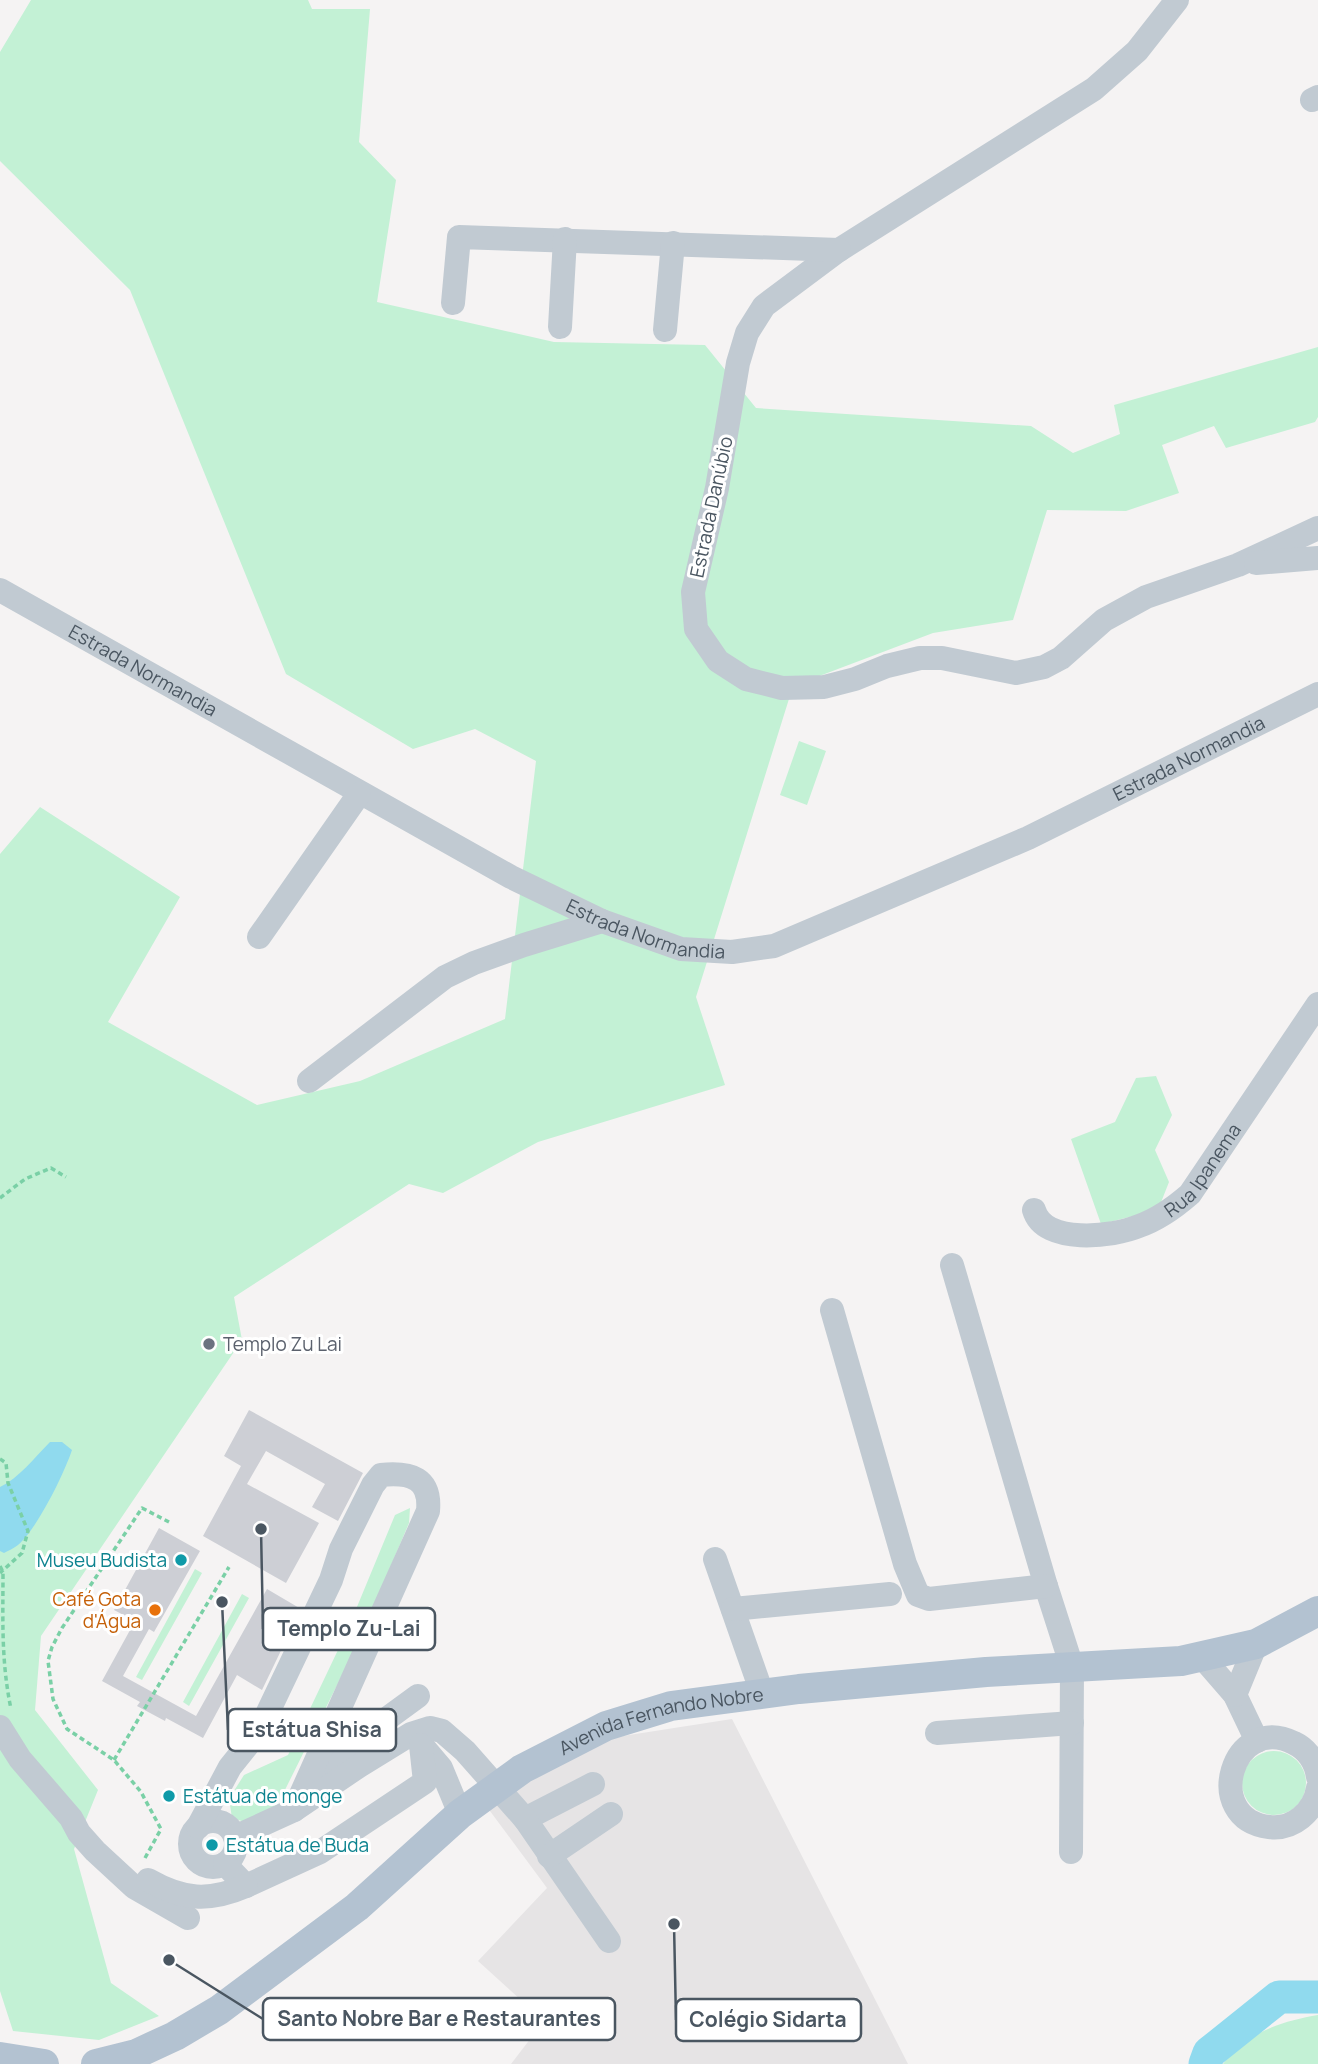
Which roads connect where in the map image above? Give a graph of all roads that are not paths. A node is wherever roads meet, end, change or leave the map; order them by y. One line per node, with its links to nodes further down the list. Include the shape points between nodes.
1 (1177, 0): 4 (street, Estrada Danúbio, via 1137,51 1094,89)
2 (565, 239): 3 (street); 5 (street, via 459,237); 6 (street)
3 (673, 243): 4 (street); 7 (street)
4 (839, 250): 10 (street, Estrada Danúbio, via 764,306 747,333 738,363 693,592 696,629 718,661 746,678 804,689 920,659 942,658 1016,673 1061,658 1104,620 1146,597)
5 (453, 303)
6 (560, 327)
7 (665, 330)
8 (1318, 528): 10 (street, Estrada Danúbio)
9 (1318, 558): 10 (street)
10 (1238, 565)
11 (0, 590): 13 (street, Estrada Normandia)
12 (1318, 694): 14 (street, Estrada Normandia, via 1028,838 774,946 732,952 681,949)
13 (359, 794): 14 (street, Estrada Normandia); 15 (street)
14 (602, 921): 17 (street, via 524,944 445,977)
15 (259, 937)
16 (1318, 1004): 18 (street, Rua Ipanema, via 1190,1194 1169,1212 1115,1234 1077,1235 1046,1227)
17 (309, 1081)
18 (1034, 1210)
19 (952, 1265): 22 (street)
20 (832, 1310): 22 (street, via 918,1595 929,1599)
21 (715, 1559): 24 (street)
22 (1046, 1586): 28 (street)
23 (891, 1594): 24 (street)
24 (733, 1609): 29 (street)
25 (1318, 1611): 26 (main road, Avenida Fernando Nobre)
26 (1255, 1644): 27 (main road, Avenida Fernando Nobre); 30 (street)
27 (1202, 1657): 28 (main road, Avenida Fernando Nobre); 30 (street)
28 (1072, 1667): 29 (main road, Avenida Fernando Nobre); 33 (street)
29 (762, 1693): 41 (main road, Avenida Fernando Nobre, via 671,1706 606,1726)
30 (1235, 1695): 36 (street)
31 (418, 1696): 38 (street)
32 (6, 1719): 46 (street, via 20,1759)
33 (1072, 1723): 34 (street); 50 (street)
34 (937, 1732)
35 (416, 1740): 41 (street, via 429,1728 442,1731); 43 (street, via 359,1766); 44 (street, via 441,1768); 53 (street, via 425,1782 320,1852)
36 (1257, 1741): 37 (street, via 1289,1740); 42 (street, via 1240,1754 1230,1773 1235,1805 1249,1820 1269,1827 1291,1824 1308,1811)
37 (1312, 1752): 39 (street)
38 (312, 1773): 43 (street); 48 (street, via 428,1511 429,1495 414,1478 381,1475 373,1485 259,1731 230,1767)
39 (1318, 1777)
40 (593, 1784): 47 (street)
41 (496, 1787): 44 (main road, Avenida Fernando Nobre); 47 (street)
42 (1318, 1788)
43 (294, 1810): 49 (street)
44 (460, 1814): 58 (main road, Avenida Fernando Nobre, via 357,1907 219,2010 136,2054)
45 (611, 1814): 51 (street)
46 (71, 1818): 53 (street, via 87,1826 122,1862 165,1890 198,1898); 54 (street, via 93,1849 134,1888)
47 (525, 1819): 51 (street)
48 (198, 1827): 49 (street, via 219,1822); 52 (street, via 190,1848 197,1861 211,1867)
49 (235, 1837): 52 (street, via 235,1852)
50 (1072, 1852)
51 (549, 1856): 55 (street)
52 (225, 1864): 53 (street)
53 (246, 1886)
54 (188, 1918)
55 (609, 1941)
56 (0, 2057): 57 (main road)
57 (44, 2064)
58 (96, 2064)

